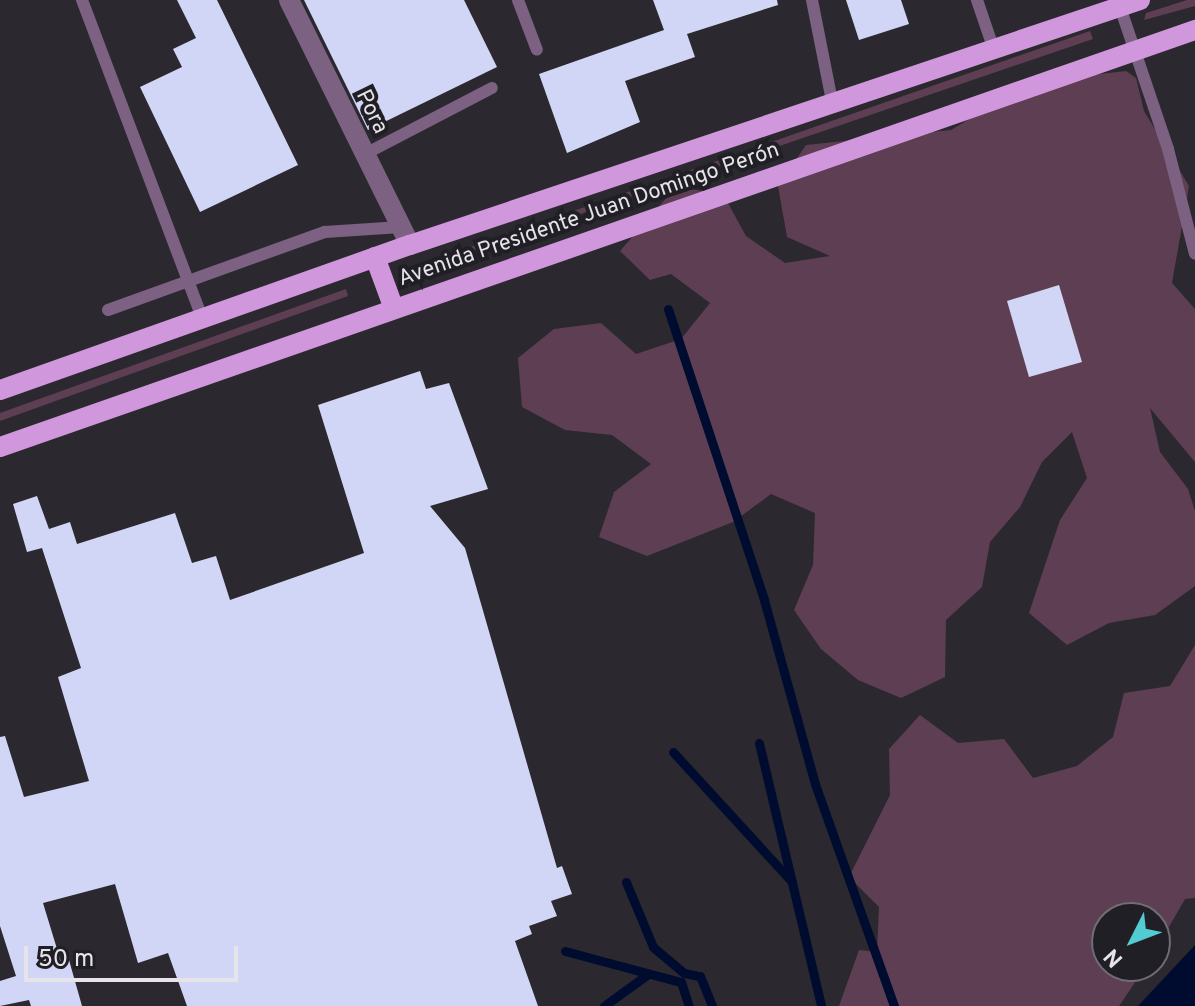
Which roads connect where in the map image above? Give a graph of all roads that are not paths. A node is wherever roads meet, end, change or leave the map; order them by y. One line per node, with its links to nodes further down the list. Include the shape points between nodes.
1 (82, 0): 18 (lane)
2 (289, 0): 14 (street, Pora)
3 (518, 0): 9 (lane)
4 (812, 0): 13 (lane)
5 (977, 0): 10 (lane)
6 (1140, 0): 7 (main road, Avenida Presidente Juan Domingo Perón)
7 (1120, 7): 10 (main road, Avenida Presidente Juan Domingo Perón); 11 (lane)
8 (1195, 30): 11 (main road, Avenida Presidente Juan Domingo Perón)
9 (537, 50)
10 (994, 50): 13 (main road, Avenida Presidente Juan Domingo Perón)
11 (1136, 50): 16 (lane); 19 (main road, Avenida Presidente Juan Domingo Perón)
12 (492, 88): 14 (lane)
13 (833, 106): 15 (main road, Avenida Presidente Juan Domingo Perón)
14 (365, 154): 15 (street, Pora)
15 (406, 236): 17 (main road, Avenida Presidente Juan Domingo Perón); 18 (lane, via 325,232)
16 (1195, 254)
17 (375, 257): 19 (main road); 21 (main road, Avenida Presidente Juan Domingo Perón)
18 (187, 281): 20 (lane); 21 (lane)
19 (394, 309): 23 (main road, Avenida Presidente Juan Domingo Perón)
20 (108, 310)
21 (202, 318): 22 (main road, Avenida Presidente Juan Domingo Perón)
22 (0, 390)
23 (0, 447)

